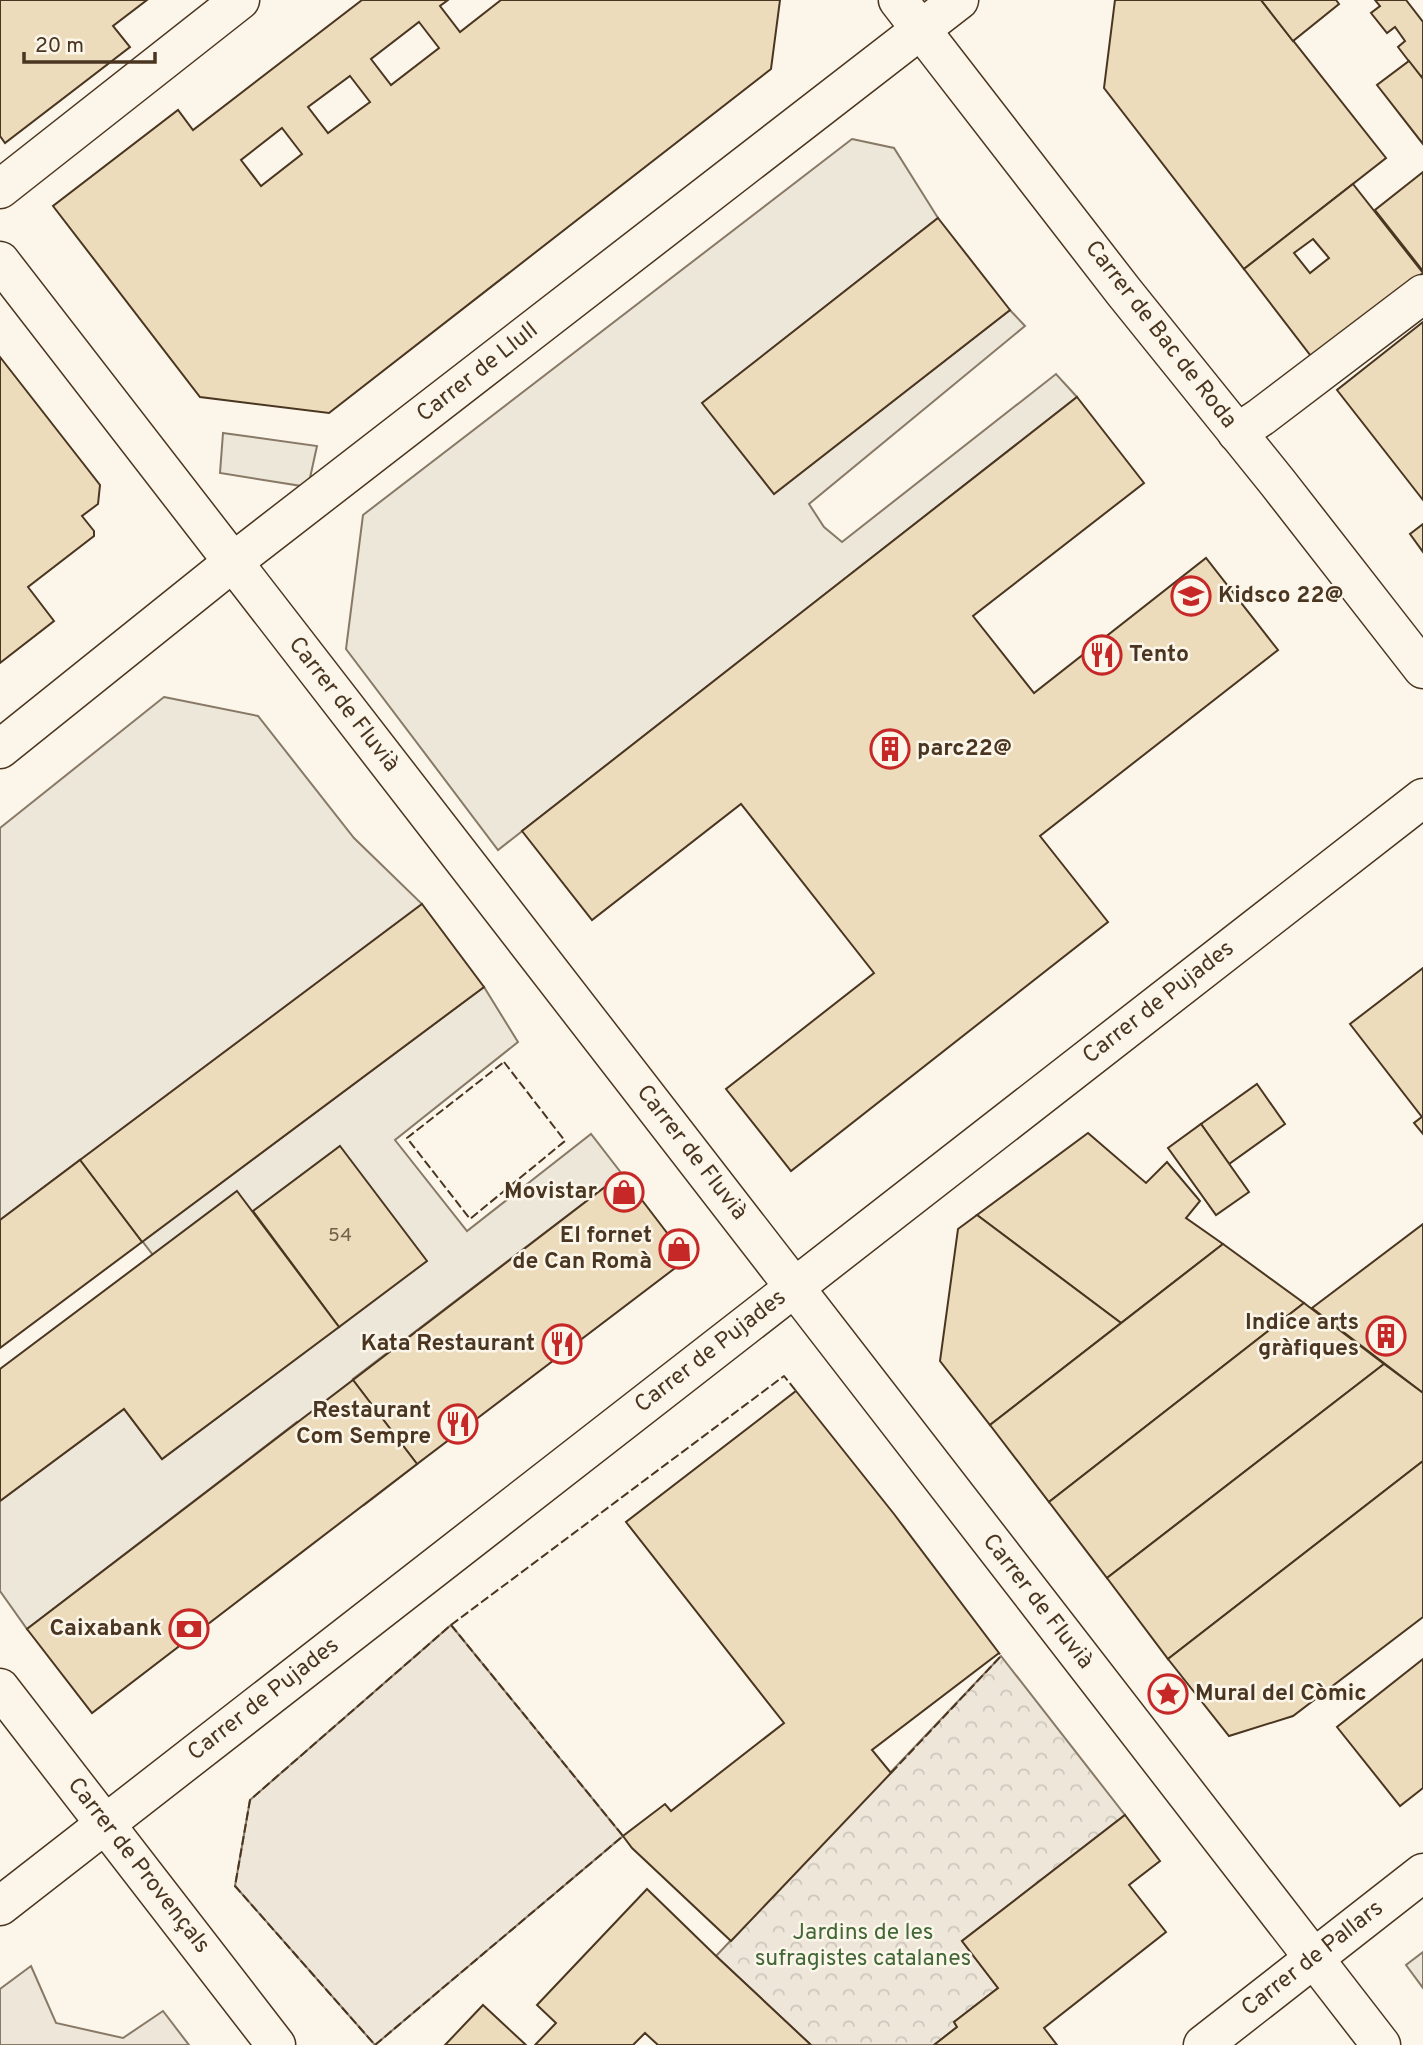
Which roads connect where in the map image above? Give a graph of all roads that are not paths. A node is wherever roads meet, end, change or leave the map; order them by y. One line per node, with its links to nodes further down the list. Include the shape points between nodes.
1 (240, 0): 5 (street)
2 (898, 0): 4 (street, Carrer de Bac de Roda)
3 (958, 0): 4 (street, Carrer de Llull)
4 (921, 29): 8 (street, Carrer de Bac de Roda); 9 (street, Carrer de Llull)
5 (0, 189)
6 (0, 261): 9 (street, Carrer de Fluvià)
7 (1423, 294): 8 (street)
8 (1237, 433): 10 (street, Carrer de Bac de Roda)
9 (233, 562): 11 (street, Carrer de Llull); 13 (street, Carrer de Fluvià)
10 (1423, 669)
11 (0, 749)
12 (1423, 798): 13 (street, Carrer de Pujades)
13 (794, 1287): 15 (street, Carrer de Pujades); 18 (street, Carrer de Fluvià)
14 (0, 1688): 15 (street, Carrer de Provençals)
15 (106, 1824): 17 (street, Carrer de Pujades); 19 (street, Carrer de Provençals)
16 (1423, 1873): 18 (street, Carrer de Pallars)
17 (0, 1906)
18 (1313, 1958): 20 (street, Carrer de Pallars); 21 (street, Carrer de Fluvià)
19 (276, 2045)
20 (1203, 2045)
21 (1381, 2045)

